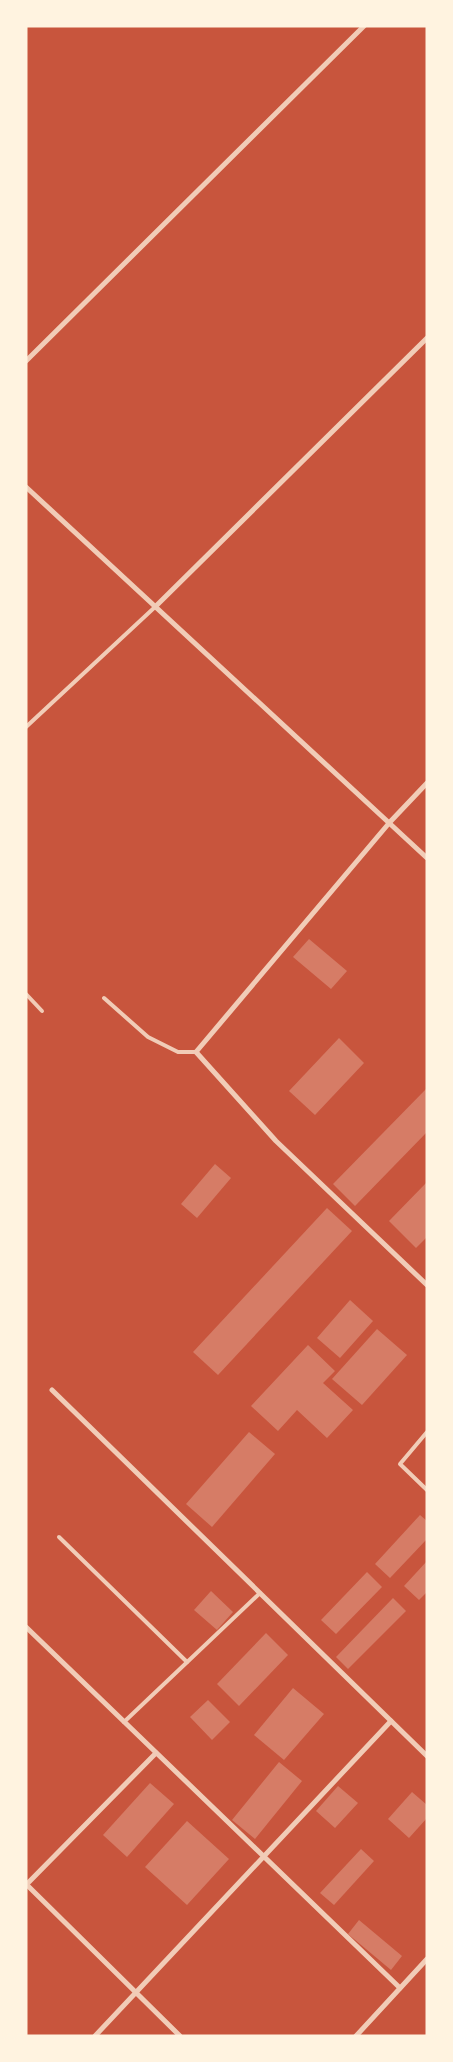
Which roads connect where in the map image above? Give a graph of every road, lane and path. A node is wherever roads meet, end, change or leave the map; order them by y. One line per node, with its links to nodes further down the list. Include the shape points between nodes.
1 (364, 26): 3 (street)
2 (427, 338): 5 (street)
3 (26, 360)
4 (26, 487): 5 (street)
5 (155, 607): 6 (lane); 8 (street)
6 (26, 727)
7 (427, 783): 8 (street)
8 (390, 822): 9 (street); 13 (street)
9 (427, 858)
10 (26, 994): 12 (lane)
11 (104, 998): 13 (lane, via 148,1037 178,1052)
12 (42, 1011)
13 (196, 1052): 14 (street, via 276,1141)
14 (427, 1285)
15 (52, 1390): 19 (street)
16 (427, 1432): 17 (lane, via 400,1464)
17 (427, 1490)
18 (59, 1537): 21 (lane)
19 (260, 1593): 21 (lane); 22 (street)
20 (26, 1627): 23 (street)
21 (187, 1662): 23 (lane)
22 (391, 1721): 25 (street); 26 (street)
23 (124, 1722): 24 (street)
24 (156, 1753): 26 (street); 27 (street)
25 (427, 1756)
26 (264, 1856): 29 (street); 30 (street)
27 (26, 1885): 30 (street)
28 (427, 1959): 29 (street)
29 (400, 1988): 33 (street)
30 (136, 1992): 31 (street); 32 (street)
31 (95, 2036)
32 (180, 2036)
33 (356, 2036)

